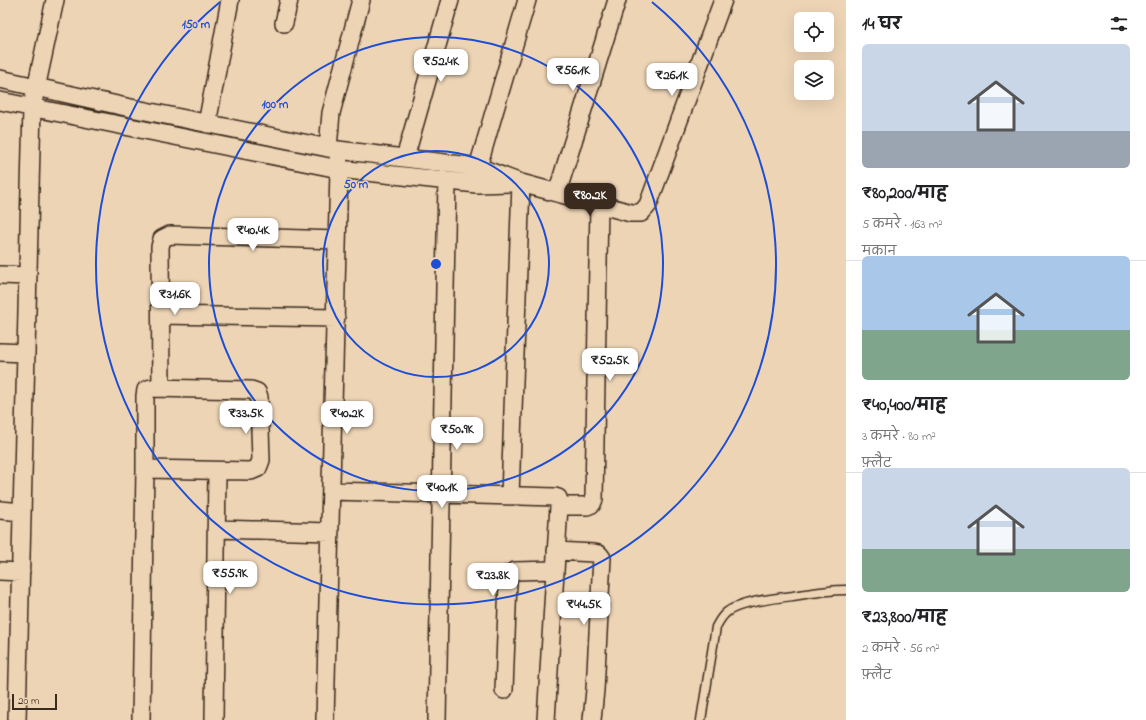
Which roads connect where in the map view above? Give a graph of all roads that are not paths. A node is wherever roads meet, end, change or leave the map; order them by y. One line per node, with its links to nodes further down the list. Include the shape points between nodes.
1 (55, 0): 11 (street)
2 (230, 0): 14 (street)
3 (289, 0): 9 (street)
4 (360, 0): 15 (street, via 331,113)
5 (450, 0): 16 (street)
6 (527, 0): 18 (street)
7 (617, 0): 21 (street)
8 (723, 0): 22 (street, via 648,205 641,213 632,213)
9 (284, 23)
10 (0, 79): 11 (street)
11 (36, 87): 13 (street); 14 (street)
12 (0, 101): 13 (street)
13 (32, 107): 17 (street); 25 (street)
14 (207, 124): 15 (street)
15 (333, 149): 16 (street); 17 (street)
16 (405, 158): 18 (street)
17 (339, 169): 19 (street); 23 (street)
18 (478, 176): 19 (street); 20 (street)
19 (448, 181): 34 (street)
20 (521, 183): 21 (street); 35 (street)
21 (557, 193): 22 (street)
22 (598, 204): 36 (street, via 594,499 592,504 587,506)
23 (337, 240): 26 (street, via 170,235 162,239 160,247); 27 (street)
24 (0, 275): 25 (street)
25 (28, 276): 29 (street)
26 (161, 314): 27 (street); 30 (street)
27 (336, 318): 33 (street)
28 (0, 352): 29 (street)
29 (26, 353): 38 (street)
30 (161, 388): 31 (street, via 146,390); 32 (street, via 257,392 261,460 258,468 251,471)
31 (145, 469): 32 (street); 48 (street)
32 (217, 471): 39 (street)
33 (331, 491): 34 (street); 40 (street)
34 (442, 494): 35 (street); 51 (street)
35 (510, 496): 36 (street, via 555,497 558,498)
36 (559, 506): 41 (street)
37 (0, 510): 38 (street)
38 (22, 512): 44 (street)
39 (216, 529): 40 (street); 49 (street)
40 (330, 532): 50 (street)
41 (556, 552): 42 (street); 53 (street, via 594,553 602,558)
42 (555, 570): 46 (street, via 515,571 509,574); 52 (street)
43 (0, 571): 44 (street)
44 (21, 572): 47 (street)
45 (846, 590): 54 (lane, via 768,600 728,611 716,627)
46 (504, 690)
47 (17, 720)
48 (140, 720)
49 (214, 720)
50 (326, 720)
51 (437, 720)
52 (546, 720)
53 (592, 720)
54 (701, 720)

